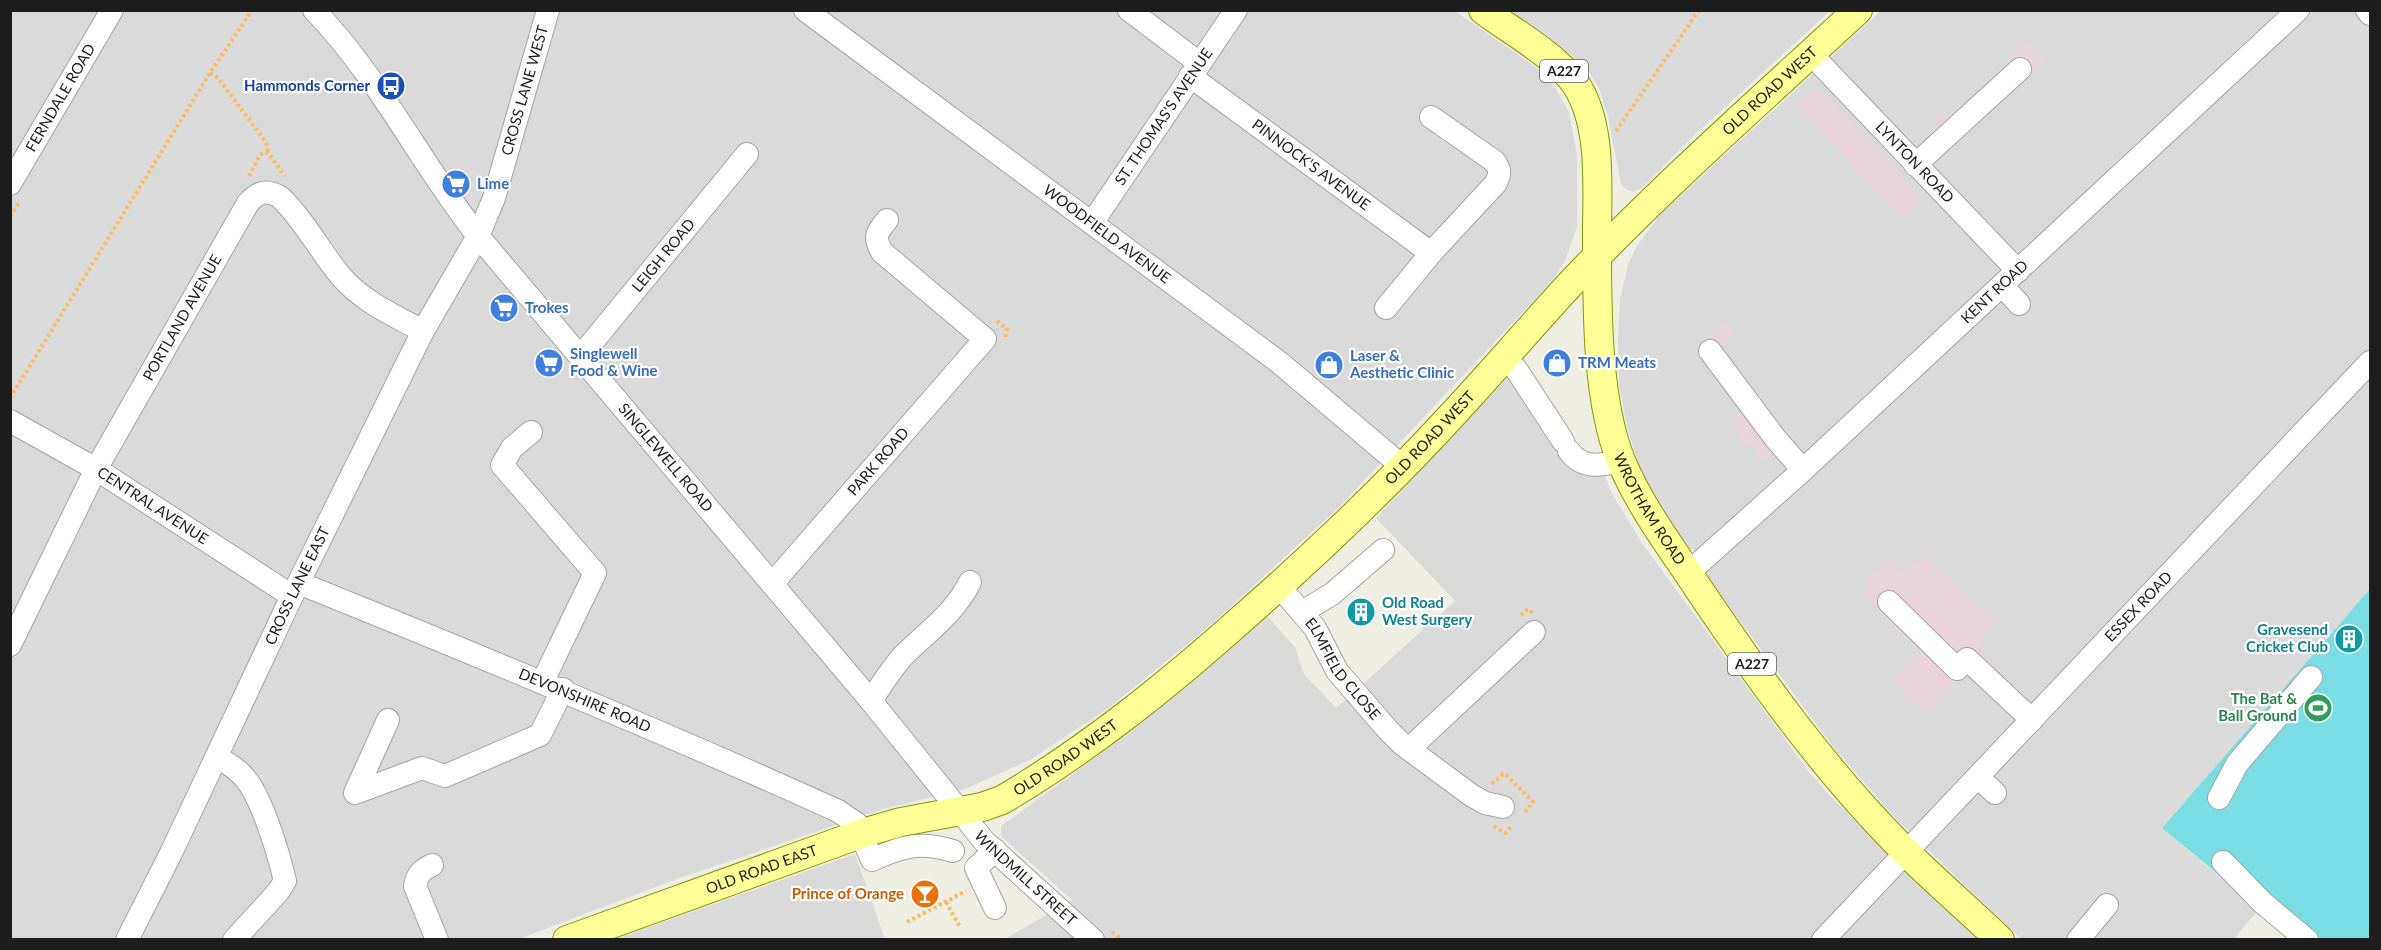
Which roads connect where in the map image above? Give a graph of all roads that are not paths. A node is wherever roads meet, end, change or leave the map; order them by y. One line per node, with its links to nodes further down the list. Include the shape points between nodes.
1 (112, 10): 19 (street, FERNDALE ROAD)
2 (314, 10): 23 (street, SINGLEWELL ROAD, via 358,62)
3 (548, 10): 23 (street, CROSS LANE WEST, via 494,198)
4 (805, 10): 22 (street, WOODFIELD AVENUE)
5 (1129, 10): 13 (street, PINNOCK'S AVENUE)
6 (1236, 10): 13 (street, ST. THOMAS'S AVENUE)
7 (1483, 10): 18 (main road, WROTHAM ROAD / A227, via 1548,57 1576,85 1588,112)
8 (2298, 10): 26 (street, KENT ROAD)
9 (2367, 10): 11 (street)
10 (1853, 12): 12 (main road, OLD ROAD WEST)
11 (2370, 14)
12 (1810, 54): 17 (street, LYNTON ROAD); 20 (main road, OLD ROAD WEST)
13 (1195, 69): 22 (street, ST. THOMAS'S AVENUE); 24 (street, PINNOCK'S AVENUE)
14 (2020, 69): 17 (street)
15 (1431, 117): 24 (street, via 1499,167 1496,183)
16 (747, 154): 33 (street, LEIGH ROAD)
17 (1915, 165): 26 (street, LYNTON ROAD)
18 (1597, 166): 20 (main road, A227, via 1615,199 1628,207); 25 (main road, WROTHAM ROAD / A227)
19 (10, 184)
20 (1646, 207): 25 (main road, OLD ROAD WEST)
21 (887, 220): 45 (street, PARK ROAD, via 876,234 882,252 986,337)
22 (1092, 224): 39 (street, WOODFIELD AVENUE, via 1280,363)
23 (478, 236): 30 (street, CROSS LANE EAST); 33 (street, SINGLEWELL ROAD)
24 (1431, 253): 28 (street)
25 (1597, 256): 27 (main road, OLD ROAD WEST); 31 (main road, WROTHAM ROAD / A227)
26 (2010, 278): 29 (street, LYNTON ROAD); 41 (street, KENT ROAD)
27 (1554, 302): 31 (main road, A227, via 1581,307); 34 (main road, OLD ROAD WEST)
28 (1397, 304)
29 (2019, 304)
30 (423, 331): 40 (street, PORTLAND AVENUE, via 356,292 280,197 266,191 257,193); 47 (street, CROSS LANE EAST)
31 (1599, 334): 38 (main road, WROTHAM ROAD / A227, via 1607,408)
32 (1710, 351): 41 (street)
33 (581, 356): 45 (street, SINGLEWELL ROAD)
34 (1503, 358): 38 (street, via 1516,369 1577,460 1587,465); 39 (main road, OLD ROAD WEST)
35 (2370, 362): 56 (street, ESSEX ROAD)
36 (13, 412): 40 (street, CENTRAL AVENUE)
37 (531, 432): 53 (street, via 512,448 502,465 595,573)
38 (1621, 461): 43 (main road, WROTHAM ROAD / A227, via 1640,500)
39 (1403, 467): 46 (main road, OLD ROAD WEST)
40 (96, 469): 47 (street, CENTRAL AVENUE); 51 (street, PORTLAND AVENUE)
41 (1803, 470): 43 (street, KENT ROAD)
42 (1383, 550): 49 (street, via 1332,594)
43 (1688, 573): 67 (main road, WROTHAM ROAD / A227, via 1824,760)
44 (970, 582): 54 (street, via 951,610 891,671)
45 (772, 584): 54 (street, SINGLEWELL ROAD)
46 (1279, 586): 49 (street, ELMFIELD CLOSE); 63 (main road, OLD ROAD WEST, via 1127,716 1004,798)
47 (295, 589): 53 (street, DEVONSHIRE ROAD); 58 (street, CROSS LANE EAST)
48 (1889, 602): 56 (street, via 1957,669 1967,659)
49 (1302, 612): 57 (street, ELMFIELD CLOSE, via 1341,677)
50 (1534, 632): 57 (street)
51 (10, 645)
52 (2312, 677): 61 (street, via 2237,764)
53 (553, 685): 55 (street, via 540,735 445,776 422,768 355,793); 64 (street, DEVONSHIRE ROAD, via 838,811)
54 (871, 701): 63 (street, SINGLEWELL ROAD)
55 (388, 720)
56 (2032, 720): 59 (street, ESSEX ROAD)
57 (1409, 749): 62 (street, ELMFIELD CLOSE, via 1476,798)
58 (217, 757): 72 (street, CROSS LANE EAST); 73 (street, via 245,777 255,793 285,880)
59 (1978, 777): 60 (street); 67 (street, ESSEX ROAD)
60 (1995, 793)
61 (2219, 798)
62 (1503, 807)
63 (960, 812): 64 (main road, OLD ROAD EAST); 65 (street, WINDMILL STREET)
64 (863, 833): 66 (street, via 872,860 915,845); 75 (main road, OLD ROAD EAST)
65 (995, 850): 71 (street, via 976,868); 76 (street, WINDMILL STREET)
66 (953, 851)
67 (1906, 852): 77 (street, ESSEX ROAD); 78 (main road, WROTHAM ROAD / A227)
68 (2223, 862): 80 (street, via 2263,903)
69 (432, 865): 74 (street, via 422,869 416,885)
70 (2107, 905): 79 (street)
71 (995, 908)
72 (127, 939)
73 (234, 939)
74 (437, 939)
75 (567, 939)
76 (1093, 939)
77 (1823, 939)
78 (2000, 939)
79 (2078, 939)
80 (2307, 939)

